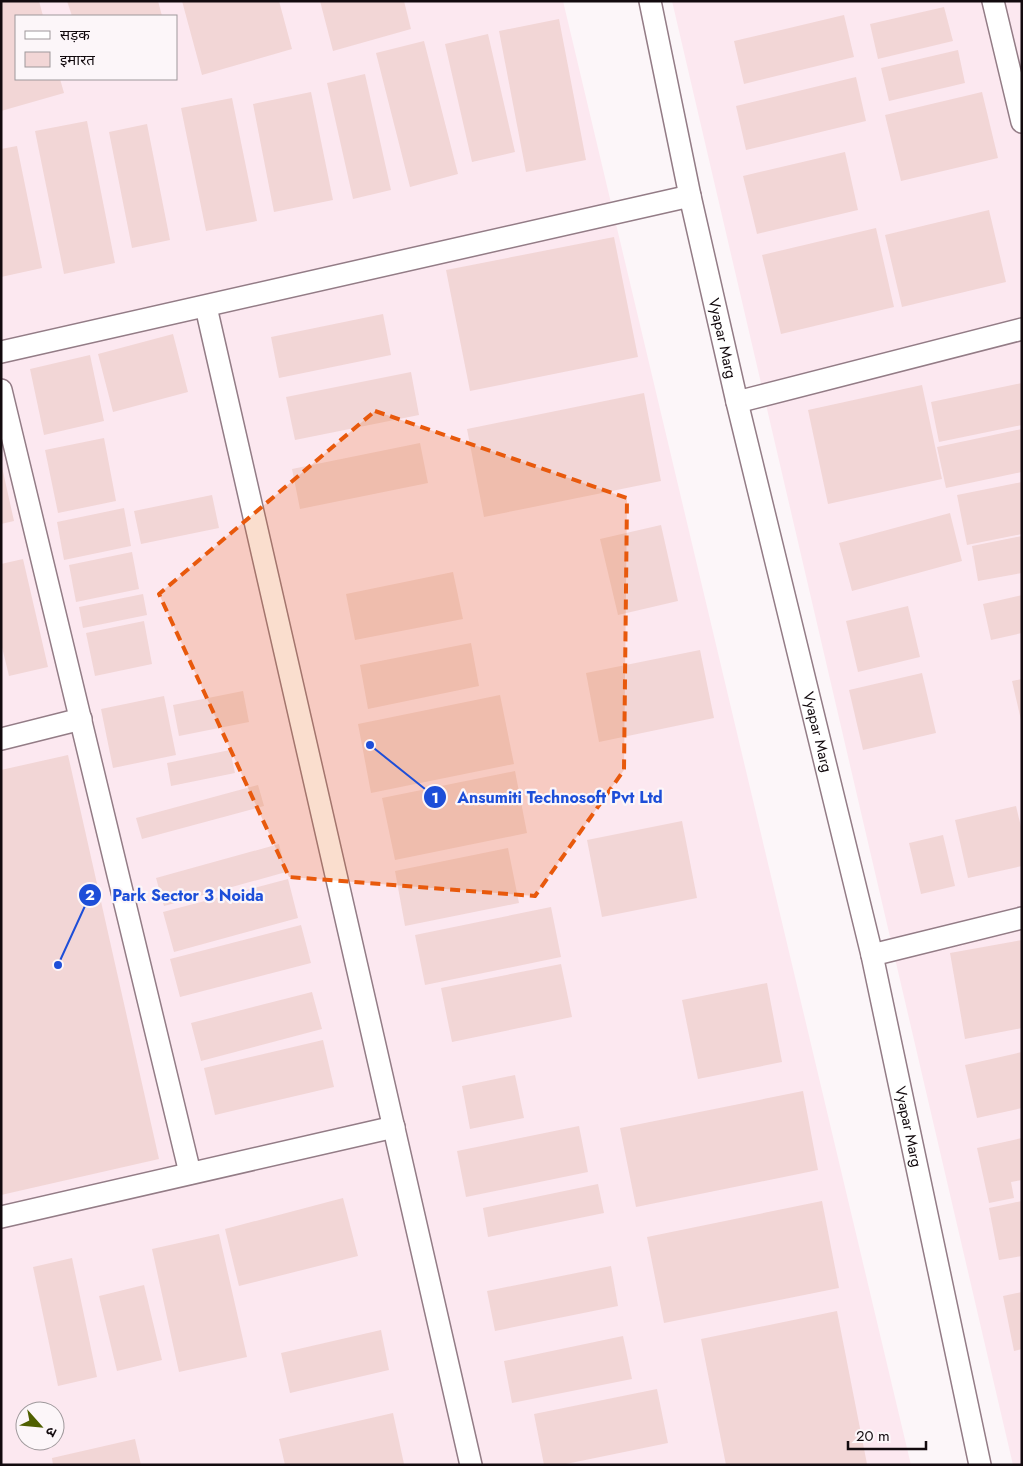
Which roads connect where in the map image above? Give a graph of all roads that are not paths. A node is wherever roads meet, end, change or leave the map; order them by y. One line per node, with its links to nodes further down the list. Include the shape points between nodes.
1 (650, 1): 4 (street, Vyapar Marg)
2 (993, 1): 3 (street)
3 (1022, 122)
4 (690, 196): 5 (street); 9 (street, Vyapar Marg)
5 (206, 307): 7 (street); 14 (street)
6 (1022, 328): 9 (street)
7 (1, 352)
8 (1, 390): 10 (street)
9 (737, 402): 13 (street, Vyapar Marg)
10 (81, 719): 11 (street); 15 (street)
11 (1, 739)
12 (1022, 918): 13 (street)
13 (872, 955): 18 (street, Vyapar Marg)
14 (394, 1127): 15 (street); 17 (street)
15 (190, 1173): 16 (street)
16 (1, 1217)
17 (471, 1465)
18 (980, 1465)

